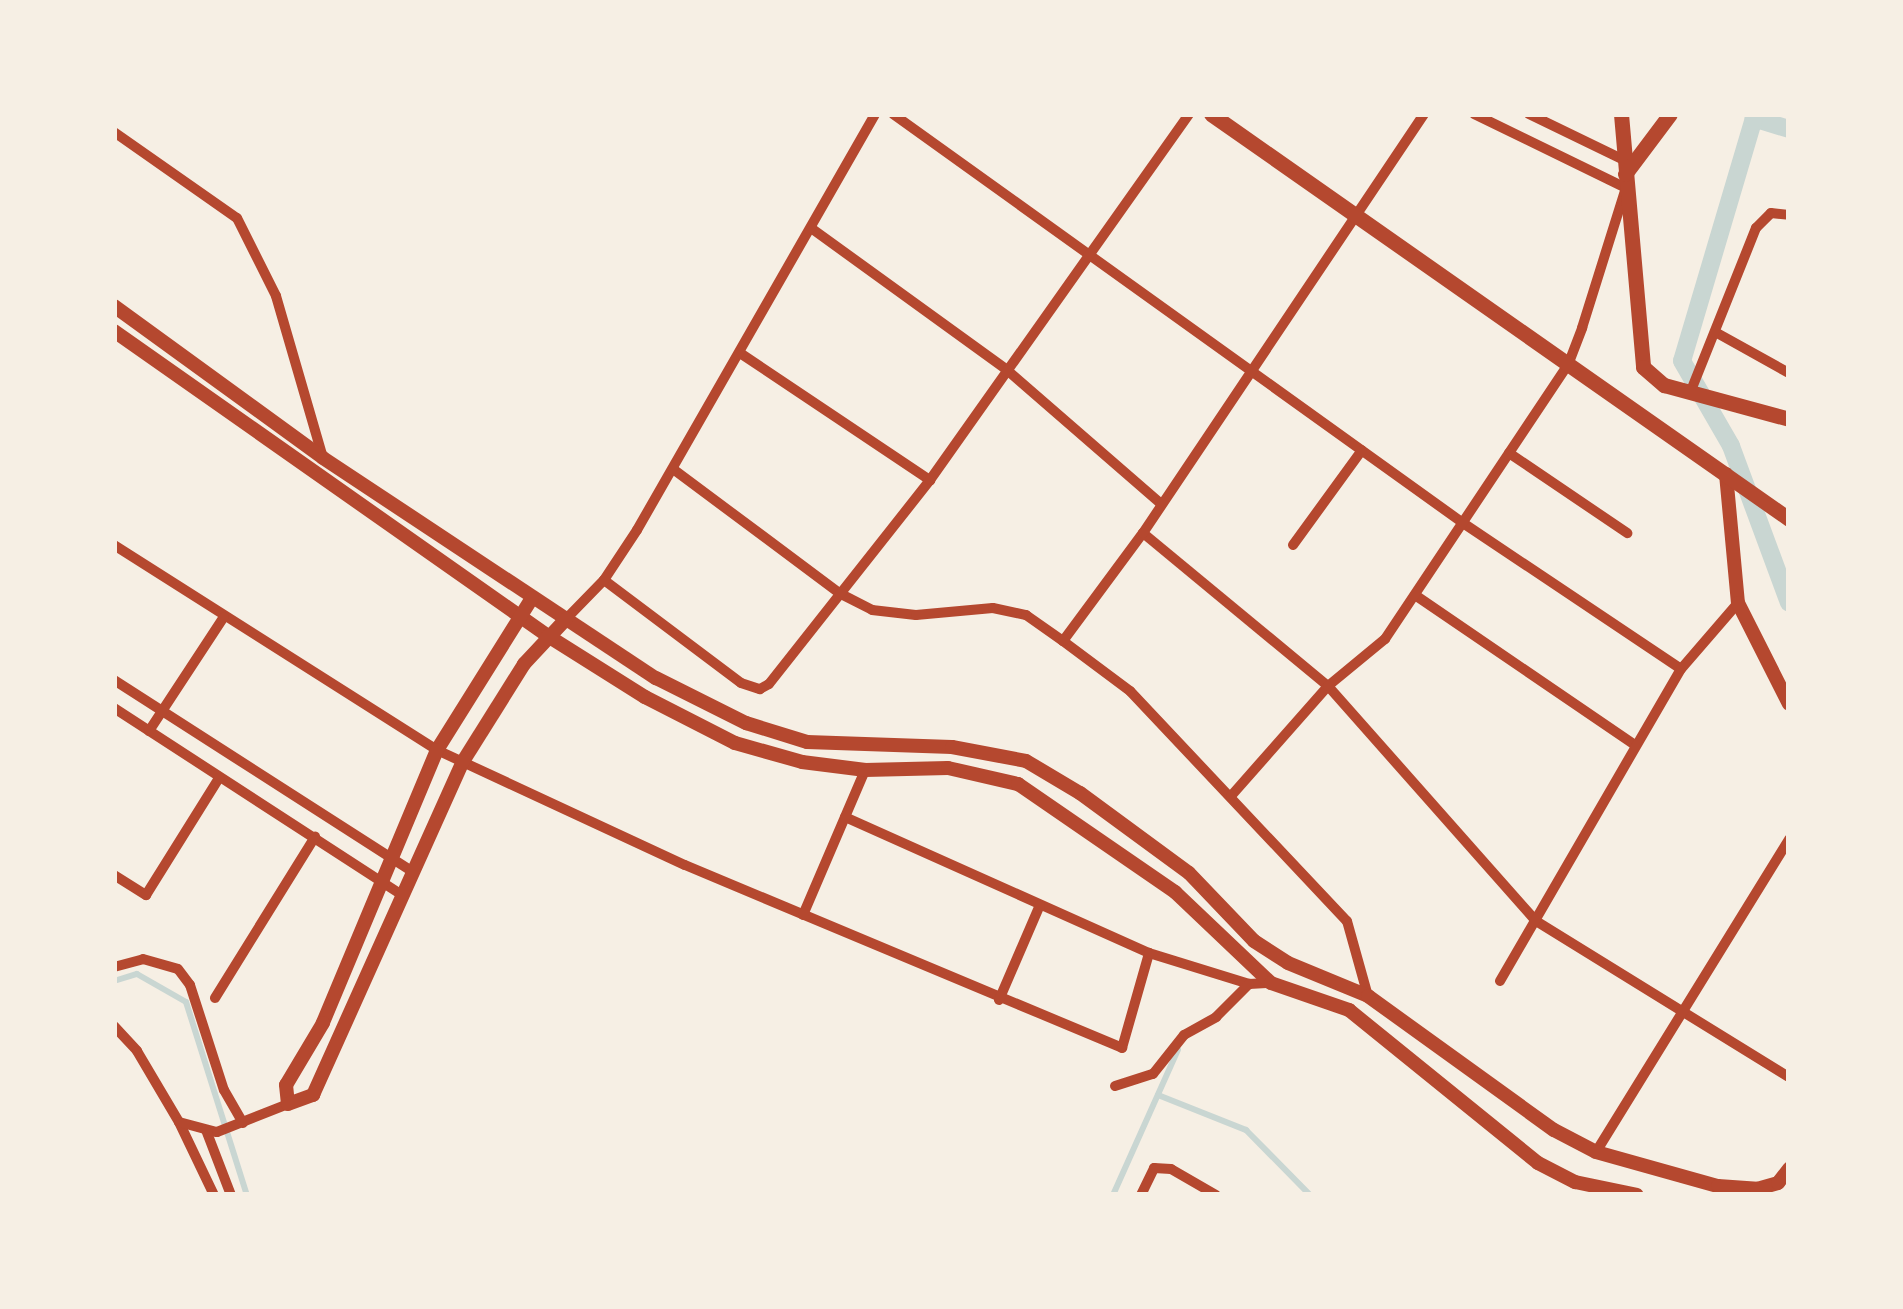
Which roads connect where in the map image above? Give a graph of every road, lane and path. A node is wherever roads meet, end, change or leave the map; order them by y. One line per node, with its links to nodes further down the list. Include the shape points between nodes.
1 (875, 114): 14 (street)
2 (893, 114): 15 (street)
3 (1189, 114): 15 (street)
4 (1211, 114): 13 (main road)
5 (1424, 114): 13 (street)
6 (1474, 114): 11 (street)
7 (1529, 114): 11 (street)
8 (1621, 114): 11 (main road)
9 (1670, 114): 11 (main road)
10 (114, 132): 30 (street, via 237,218 277,296)
11 (1625, 174): 20 (street); 24 (main road, via 1638,354)
12 (1789, 215): 18 (street, via 1771,213 1756,227)
13 (1356, 216): 20 (main road); 21 (street)
14 (811, 228): 19 (street); 22 (street)
15 (1088, 252): 21 (street); 22 (street)
16 (114, 306): 30 (street)
17 (114, 331): 46 (street)
18 (1718, 333): 23 (street); 25 (street)
19 (740, 353): 31 (street); 32 (street)
20 (1568, 365): 26 (main road); 29 (street)
21 (1251, 369): 28 (street); 34 (street)
22 (1006, 370): 32 (street); 34 (street)
23 (1789, 373)
24 (1664, 385): 25 (main road); 26 (main road, via 1645,395)
25 (1693, 394): 27 (main road)
26 (1648, 417): 33 (main road)
27 (1789, 419)
28 (1362, 450): 36 (street); 40 (street)
29 (1509, 453): 36 (street); 37 (street)
30 (323, 458): 44 (street)
31 (673, 469): 41 (street); 42 (street)
32 (930, 480): 42 (street)
33 (1732, 480): 35 (main road); 45 (street)
34 (1161, 504): 38 (street)
35 (1784, 516)
36 (1463, 523): 43 (street); 51 (street)
37 (1628, 532)
38 (1143, 533): 50 (street); 53 (street)
39 (114, 545): 47 (street)
40 (1293, 545)
41 (604, 580): 42 (street, via 760,689); 48 (street)
42 (841, 594): 50 (street, via 872,610 916,616 963,608 1026,615)
43 (1415, 595): 53 (street, via 1385,638); 58 (street)
44 (532, 598): 46 (street); 48 (street)
45 (1738, 603): 51 (street); 54 (street)
46 (519, 616): 49 (street); 59 (street)
47 (224, 617): 56 (street); 59 (street)
48 (566, 619): 49 (street); 80 (street, via 656,678 746,723 807,742 952,747 1026,761 1189,873 1254,940)
49 (548, 636): 60 (street); 61 (street, via 735,743)
50 (1063, 640): 63 (street, via 1130,692)
51 (1681, 669): 58 (street)
52 (114, 680): 56 (street)
53 (1328, 686): 63 (street); 74 (street)
54 (1789, 704)
55 (114, 708): 57 (street)
56 (162, 711): 57 (street); 67 (street)
57 (149, 730): 62 (street)
58 (1635, 745): 74 (street)
59 (437, 750): 60 (street); 67 (street)
60 (462, 763): 68 (street); 73 (street)
61 (866, 770): 64 (street); 78 (street, via 948,768 1018,784 1175,892)
62 (219, 778): 65 (street); 69 (street, via 146,896)
63 (1232, 796): 80 (street, via 1347,922)
64 (845, 817): 72 (street); 73 (street)
65 (315, 837): 70 (street); 81 (street)
66 (1789, 838): 83 (street)
67 (394, 860): 68 (street); 70 (street)
68 (413, 872): 71 (street)
69 (114, 875)
70 (384, 884): 71 (street); 87 (street, via 323,1024 286,1085)
71 (403, 896): 87 (street, via 314,1095)
72 (1040, 905): 75 (street); 82 (street)
73 (803, 915): 82 (street)
74 (1535, 921): 77 (street); 83 (street)
75 (1150, 953): 79 (street); 82 (street, via 1122,1048)
76 (114, 967): 89 (street, via 143,959 178,969)
77 (1500, 981)
78 (1271, 983): 79 (street); 97 (street, via 1349,1010 1538,1163 1575,1182)
79 (1249, 984): 86 (street, via 1184,1035 1153,1074)
80 (1368, 996): 91 (street, via 1553,1130)
81 (215, 998)
82 (999, 1000)
83 (1680, 1014): 85 (street); 91 (street)
84 (114, 1026): 88 (street)
85 (1789, 1077)
86 (1115, 1086)
87 (288, 1104): 89 (street)
88 (179, 1122): 90 (street); 93 (street)
89 (239, 1125): 90 (street)
90 (211, 1131): 94 (street)
91 (1596, 1152): 92 (street, via 1757,1190)
92 (1789, 1169)
93 (214, 1195)
94 (231, 1195)
95 (1142, 1195): 96 (street, via 1154,1168)
96 (1216, 1195)
97 (1637, 1195)

